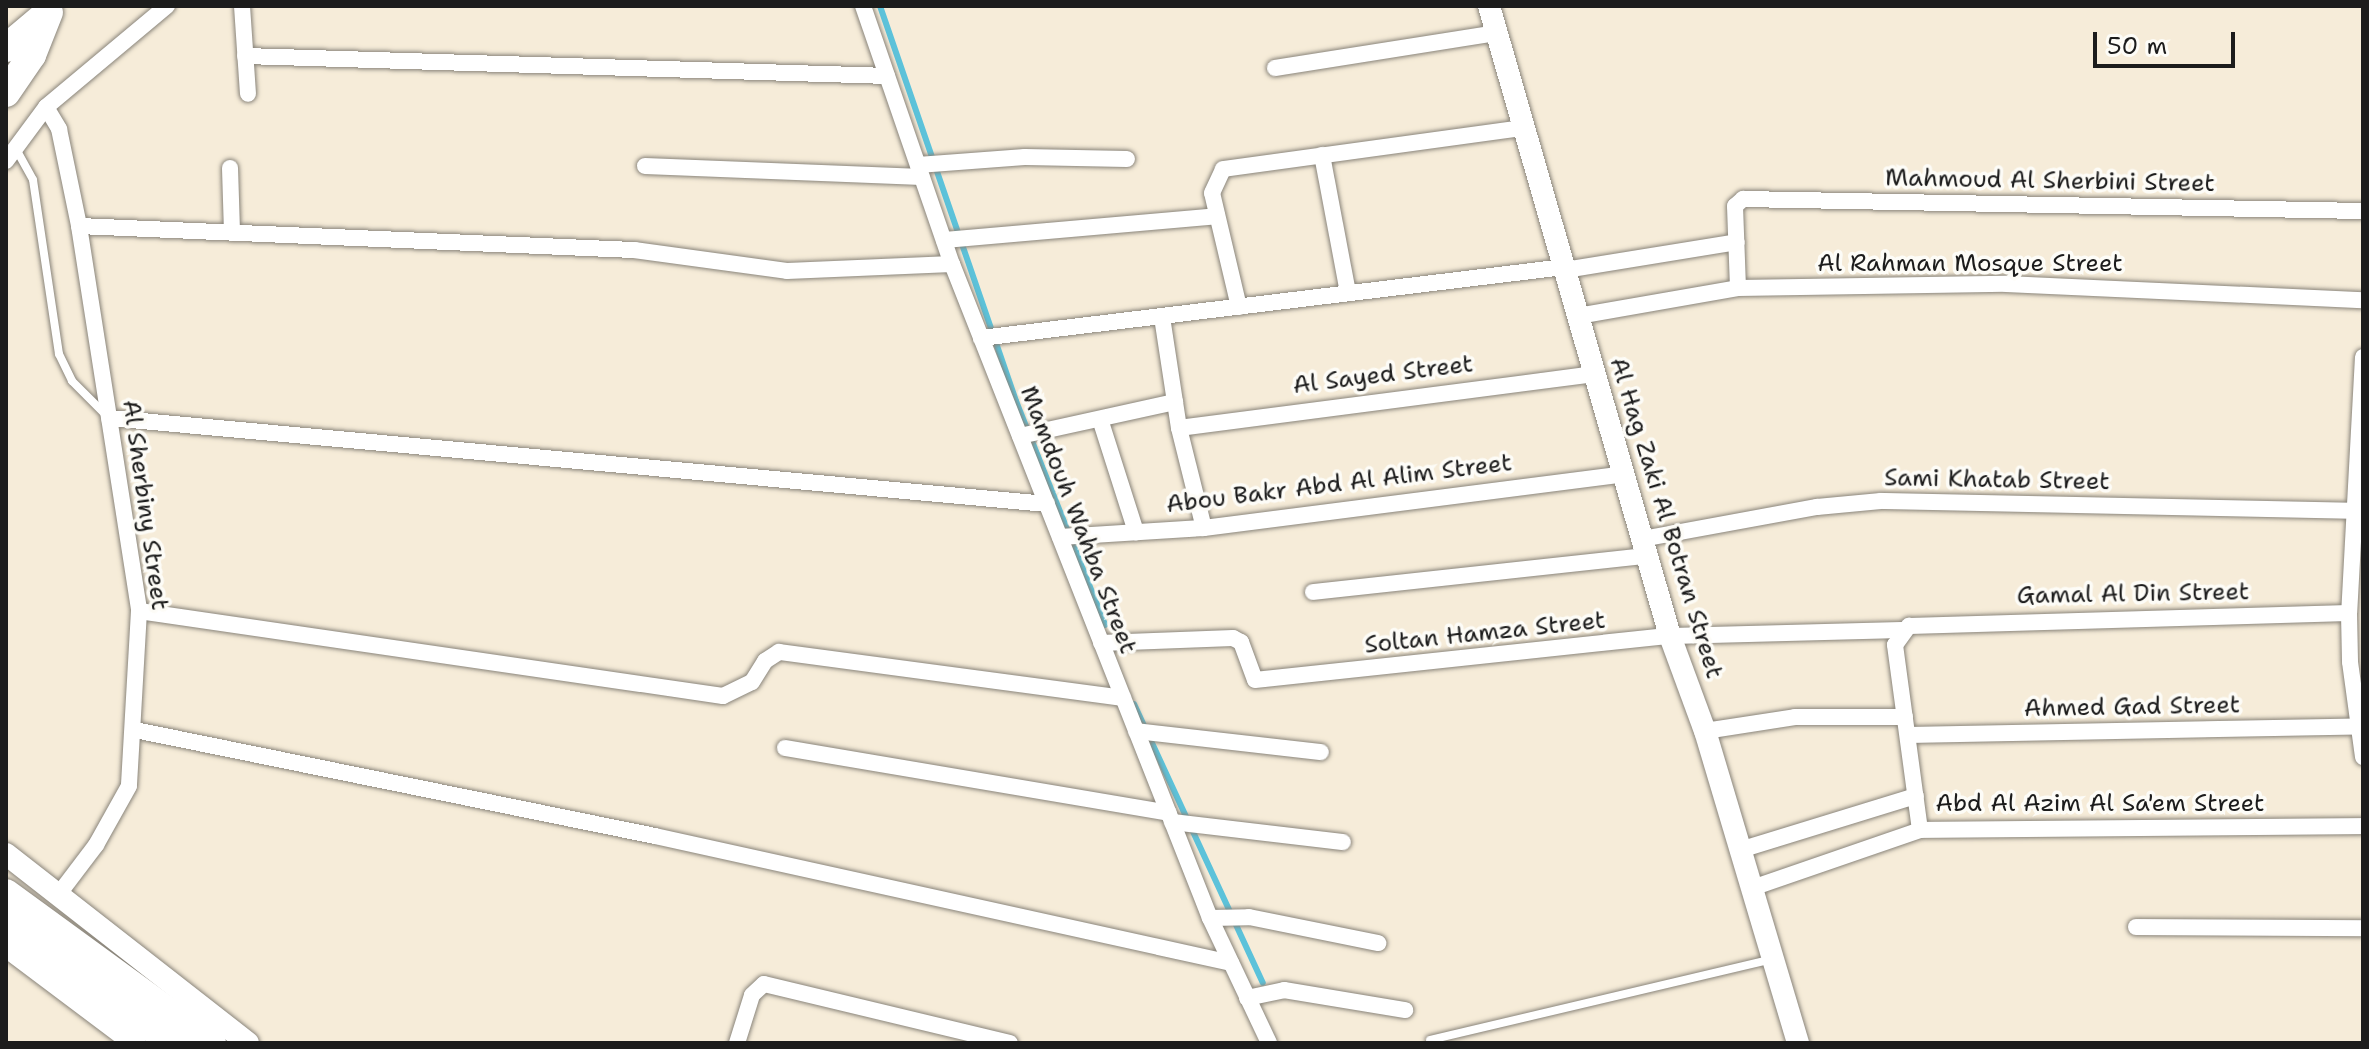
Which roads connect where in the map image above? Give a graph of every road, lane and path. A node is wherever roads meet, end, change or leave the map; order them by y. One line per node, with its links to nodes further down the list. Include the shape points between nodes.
1 (167, 6): 13 (street)
2 (242, 6): 8 (street)
3 (863, 6): 10 (street, Mamdouh Wahba Street)
4 (1489, 6): 6 (street, Al Hag Zaki Al Botran Street)
5 (53, 9): 7 (highway); 11 (highway, via 32,55)
6 (1497, 33): 9 (street); 14 (street, Al Hag Zaki Al Botran Street)
7 (6, 48)
8 (245, 56): 10 (street); 12 (street)
9 (1275, 68)
10 (887, 76): 20 (street, Mamdouh Wahba Street)
11 (6, 93)
12 (248, 94)
13 (46, 107): 15 (street); 23 (street, Al Sherbiny Street, via 59,129)
14 (1524, 128): 16 (street); 28 (street, Al Hag Zaki Al Botran Street)
15 (11, 155): 40 (lane, via 33,180 59,354 72,381)
16 (1322, 155): 22 (street, via 1223,169 1212,184); 30 (street)
17 (1127, 159): 20 (street, via 1025,157)
18 (645, 166): 20 (street)
19 (230, 168): 24 (street)
20 (922, 169): 25 (street, Mamdouh Wahba Street)
21 (2363, 211): 26 (street, Mahmoud Al Sherbini Street, via 1737,202)
22 (1217, 216): 25 (street); 32 (street)
23 (79, 226): 24 (street); 40 (street, Al Sherbiny Street)
24 (232, 232): 27 (street, via 634,250 787,271)
25 (954, 239): 27 (street, Mamdouh Wahba Street)
26 (1737, 242): 28 (street); 29 (street)
27 (952, 264): 35 (street, Mamdouh Wahba Street)
28 (1564, 269): 30 (street); 33 (street, Al Hag Zaki Al Botran Street)
29 (1738, 288): 31 (street, Al Rahman Mosque Street, via 2006,284); 33 (street, Al Rahman Mosque Street)
30 (1348, 293): 32 (street)
31 (2363, 300)
32 (1239, 307): 34 (street)
33 (1578, 316): 38 (street, Al Hag Zaki Al Botran Street)
34 (1162, 317): 35 (street); 39 (street)
35 (991, 337): 43 (street, Mamdouh Wahba Street)
36 (2363, 357): 37 (street)
37 (2363, 372): 45 (street)
38 (1595, 374): 42 (street, Al Sayed Street); 44 (street, Al Hag Zaki Al Botran Street)
39 (1175, 402): 41 (street); 42 (street)
40 (109, 418): 46 (street); 54 (street, Al Sherbiny Street)
41 (1100, 419): 43 (street); 49 (street)
42 (1179, 428): 48 (street)
43 (1027, 435): 46 (street, Mamdouh Wahba Street)
44 (1624, 474): 48 (street, Abou Bakr Abd Al Alim Street); 51 (street, Al Hag Zaki Al Botran Street)
45 (2360, 486): 47 (street)
46 (1047, 504): 50 (street, Mamdouh Wahba Street)
47 (2355, 511): 51 (street, Sami Khatab Street, via 1881,501 1817,507); 53 (street)
48 (1204, 528): 49 (street, Abou Bakr Abd Al Alim Street)
49 (1136, 532): 50 (street, Abou Bakr Abd Al Alim Street)
50 (1067, 536): 58 (street, Mamdouh Wahba Street)
51 (1645, 548): 52 (street, Sami Khatab Street); 57 (street, Al Hag Zaki Al Botran Street)
52 (1313, 592)
53 (2357, 595): 55 (street)
54 (139, 611): 59 (street, via 723,696 752,682 765,661 779,652); 62 (street, Al Sherbiny Street)
55 (2349, 613): 56 (street, Gamal Al Din Street); 60 (street)
56 (1910, 627): 57 (street, Soltan Hamza Street); 61 (street, via 1895,645)
57 (1670, 636): 58 (street, Soltan Hamza Street, via 1255,680 1241,642 1233,638); 64 (street, Al Hag Zaki Al Botran Street)
58 (1101, 643): 59 (street, Mamdouh Wahba Street)
59 (1123, 698): 63 (street, Mamdouh Wahba Street)
60 (2358, 715): 65 (street, Ahmed Gad Street); 68 (street)
61 (1905, 717): 64 (street, via 1795,717); 65 (street)
62 (135, 730): 78 (street, Al Sherbiny Street, via 129,786); 86 (street, via 655,836)
63 (1139, 731): 67 (street); 70 (street, Mamdouh Wahba Street)
64 (1705, 731): 74 (street, Al Hag Zaki Al Botran Street)
65 (1908, 735): 69 (street)
66 (785, 748): 70 (street)
67 (1321, 752)
68 (2363, 757)
69 (1916, 796): 72 (street); 74 (street)
70 (1174, 820): 73 (street); 79 (street, Mamdouh Wahba Street)
71 (2363, 826): 72 (street, Abd Al Azim Al Sa'em Street)
72 (1920, 830): 76 (street, Abd Al Azim Al Sa'em Street)
73 (1343, 842)
74 (1740, 850): 76 (street, Al Hag Zaki Al Botran Street)
75 (6, 854): 78 (street)
76 (1752, 888): 85 (street, Al Hag Zaki Al Botran Street)
77 (6, 893): 92 (highway)
78 (58, 895): 93 (street)
79 (1217, 917): 83 (street, via 1249,917); 86 (street, Mamdouh Wahba Street)
80 (6, 920): 91 (highway)
81 (2136, 927): 82 (street)
82 (2363, 928)
83 (1378, 943)
84 (6, 946): 90 (street)
85 (1772, 958): 89 (lane); 97 (street, Al Hag Zaki Al Botran Street)
86 (1231, 963): 87 (street, Mamdouh Wahba Street)
87 (1247, 998): 88 (street, via 1284,990); 96 (street, Mamdouh Wahba Street)
88 (1405, 1010)
89 (1430, 1040)
90 (135, 1043)
91 (172, 1043)
92 (212, 1043)
93 (248, 1043)
94 (737, 1043): 95 (street, via 752,995 764,984)
95 (1010, 1043)
96 (1269, 1043)
97 (1798, 1043)

